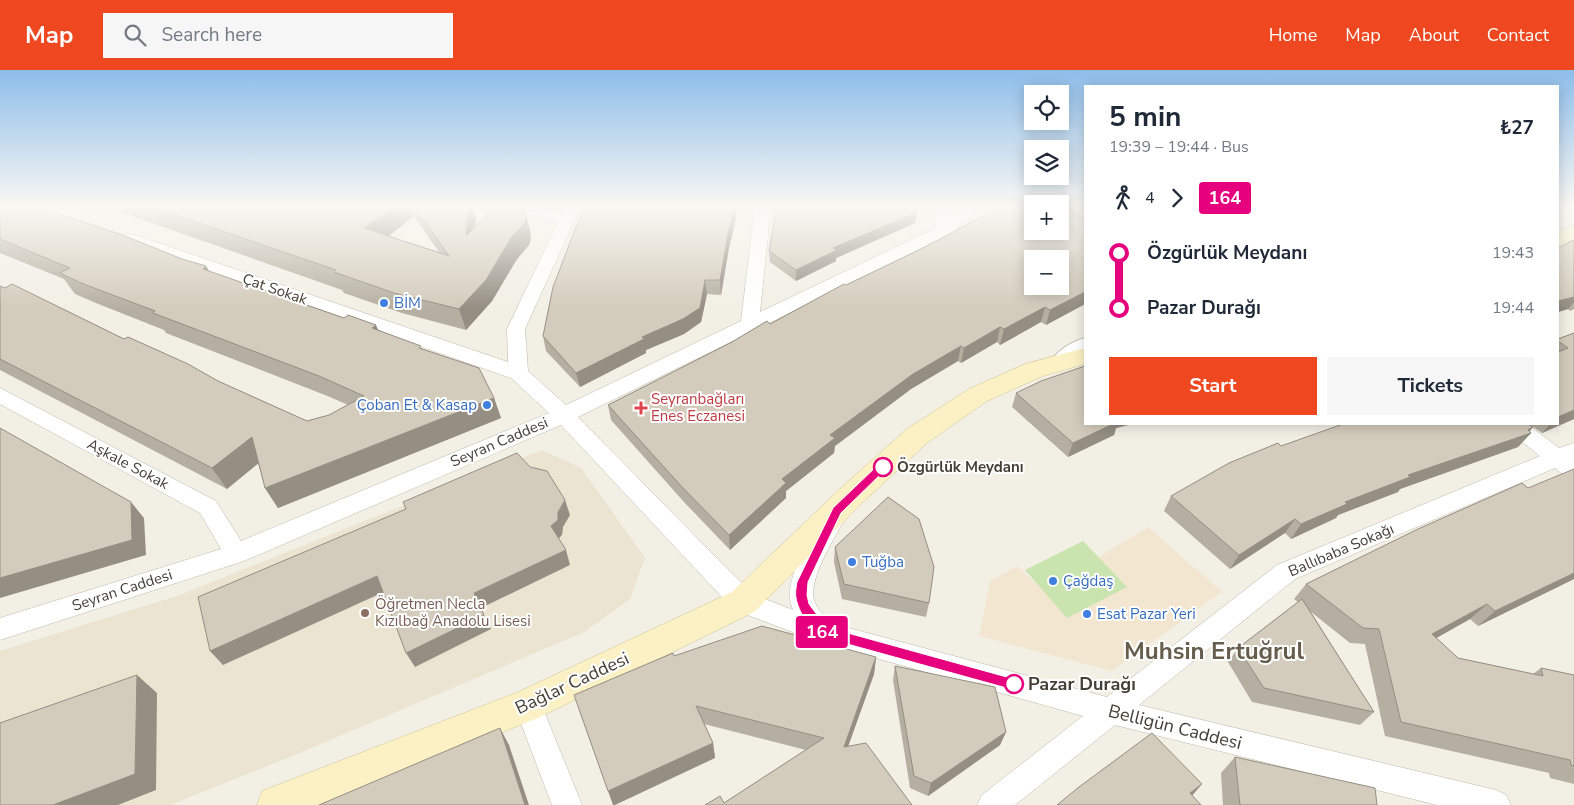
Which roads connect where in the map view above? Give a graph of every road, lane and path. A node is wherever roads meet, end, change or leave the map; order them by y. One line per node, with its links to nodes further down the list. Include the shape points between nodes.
1 (132, 240): 7 (street, Çat Sokak)
2 (557, 240): 7 (street, via 516,329)
3 (759, 240): 5 (street)
4 (923, 240): 5 (street, Seyran Caddesi)
5 (750, 323): 9 (street, Seyran Caddesi)
6 (1078, 354): 12 (main road, Bağlar Caddesi, via 1010,380 950,413 916,436)
7 (518, 372): 9 (street)
8 (0, 395): 13 (street, Aşkale Sokak, via 208,507)
9 (564, 415): 13 (street, Seyran Caddesi); 14 (street)
10 (1515, 425): 11 (street)
11 (1568, 460): 18 (street, Ballıbaba Sokağı, via 1286,572)
12 (837, 511): 14 (main road, Bağlar Caddesi); 16 (street, Bağlar Caddesi, via 802,582 803,605)
13 (236, 554): 15 (street, Seyran Caddesi)
14 (743, 602): 16 (street, Belligün Caddesi); 17 (main road, Bağlar Caddesi)
15 (0, 629)
16 (822, 632): 18 (street, Belligün Caddesi)
17 (528, 705): 19 (main road, Bağlar Caddesi); 20 (street)
18 (1111, 711): 21 (street, Ballıbaba Sokağı); 22 (street, Belligün Caddesi)
19 (276, 805)
20 (567, 805)
21 (992, 805)
22 (1496, 805)

